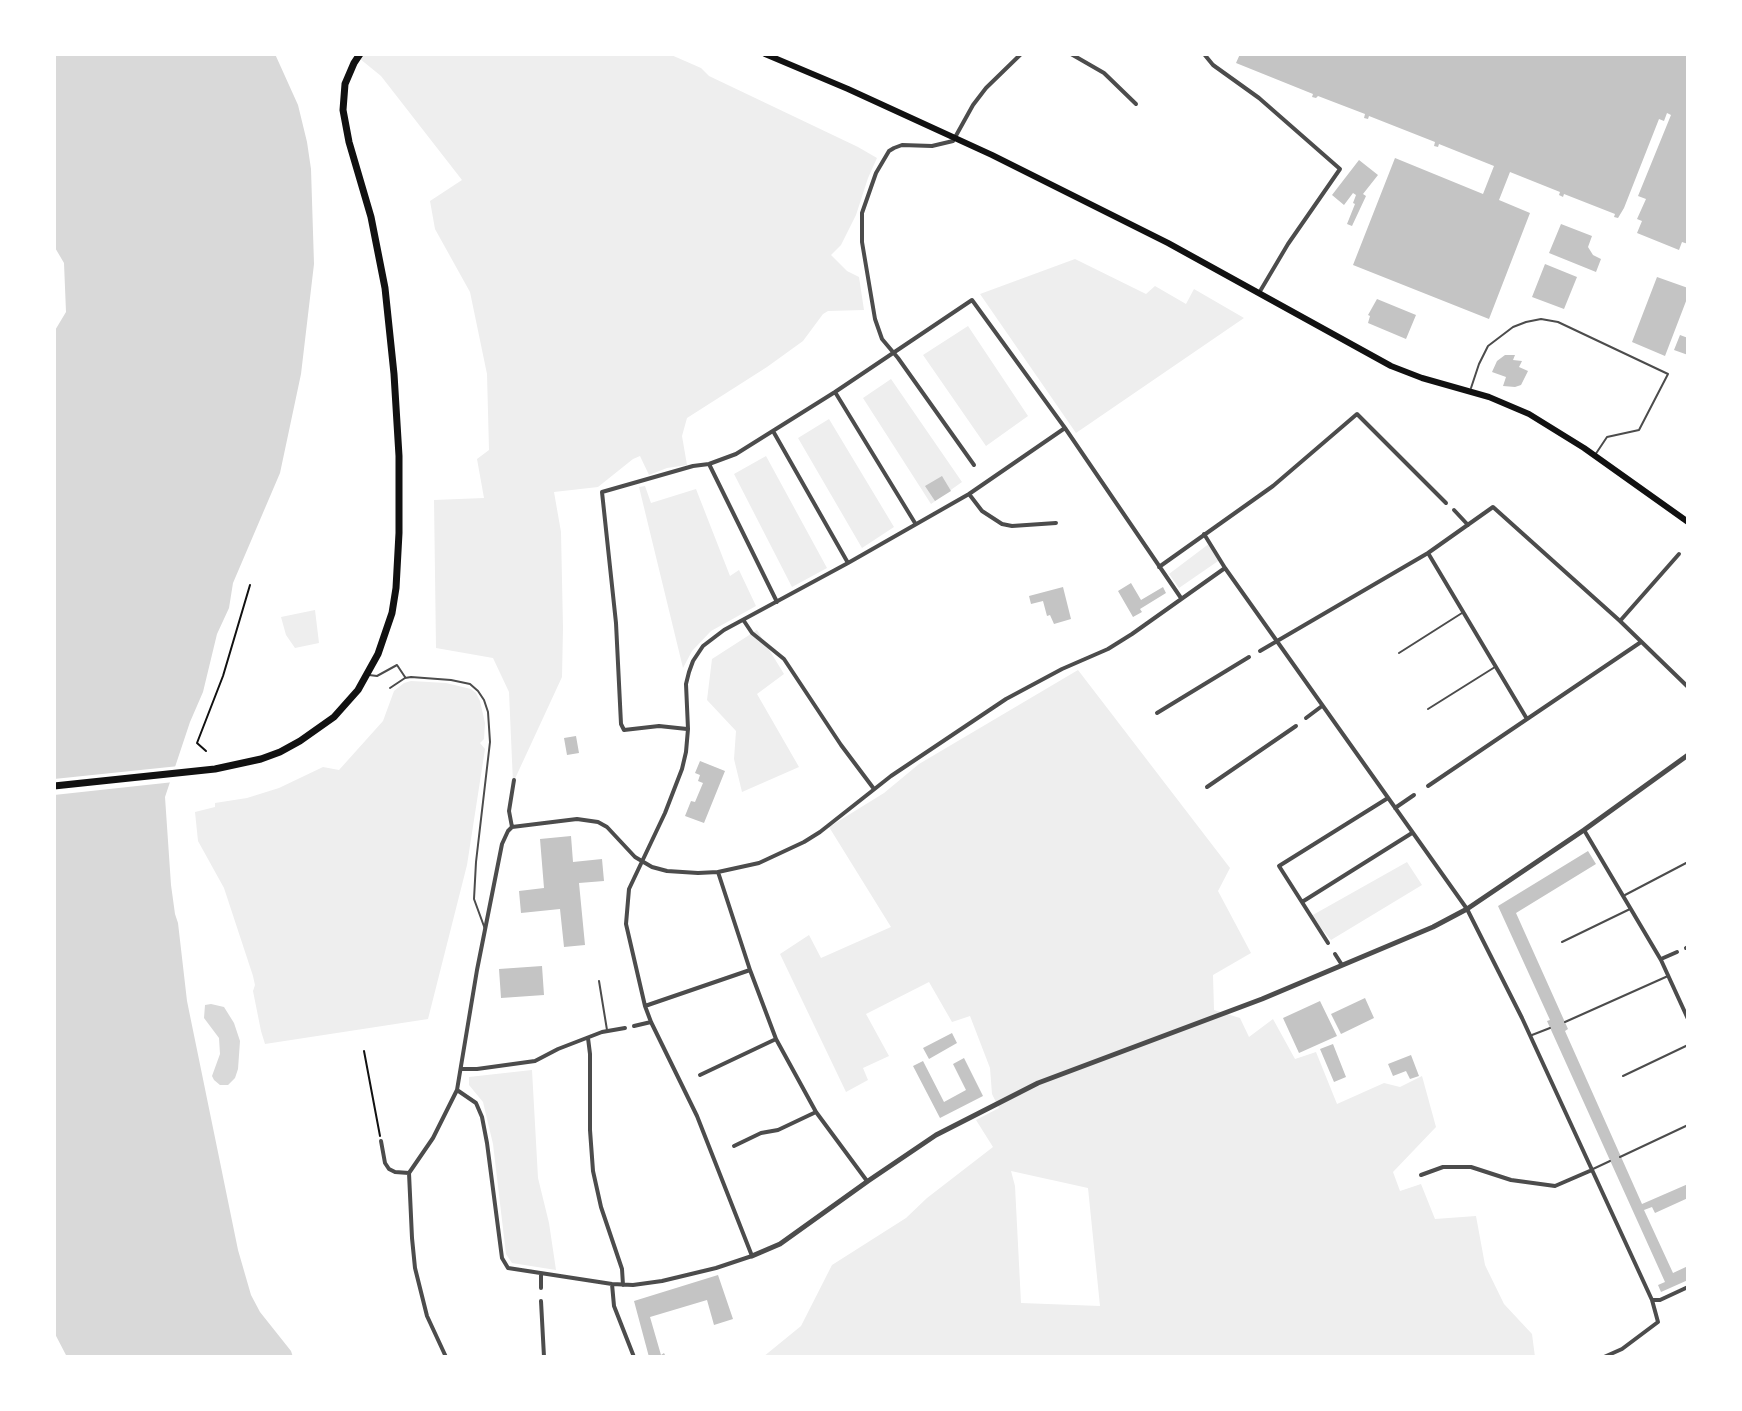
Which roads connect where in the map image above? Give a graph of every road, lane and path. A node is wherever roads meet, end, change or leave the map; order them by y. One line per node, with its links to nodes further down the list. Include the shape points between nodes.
1 (360, 54): 44 (main road, via 345,84 343,110 385,288 400,496 392,613)
2 (765, 54): 7 (main road)
3 (1021, 54): 7 (street, via 980,96)
4 (1071, 54): 6 (street, via 1104,73)
5 (1204, 54): 8 (street, via 1339,167)
6 (1136, 104)
7 (955, 138): 8 (main road); 9 (street, via 942,145 902,145 889,151 862,213 875,319)
8 (1259, 293): 11 (main road, via 1391,366)
9 (893, 353): 10 (street); 12 (street, via 972,300); 16 (street)
10 (835, 392): 13 (street); 23 (street)
11 (1470, 392): 14 (main road, via 1529,414); 14 (lane, via 1488,346 1513,327 1541,319 1558,322 1668,374 1639,430 1607,437)
12 (1065, 428): 18 (street); 30 (street)
13 (773, 431): 15 (street); 29 (street)
14 (1594, 456): 22 (main road)
15 (709, 464): 34 (street); 54 (street, via 602,492 621,724 624,730)
16 (974, 465)
17 (982, 476): 18 (street)
18 (986, 482): 19 (street)
19 (969, 494): 23 (street); 24 (street, via 1002,524)
20 (1446, 503): 26 (street, via 1357,414 1273,486)
21 (1454, 510): 25 (street)
22 (1688, 522)
23 (915, 523): 29 (street)
24 (1056, 523)
25 (1468, 525): 27 (street); 37 (street, via 1493,507)
26 (1204, 534): 30 (street); 31 (street)
27 (1428, 553): 35 (street); 38 (street)
28 (1679, 554): 37 (street)
29 (848, 563): 34 (street)
30 (1159, 567): 33 (street)
31 (1225, 568): 33 (street); 38 (street)
32 (250, 585): 55 (path, via 197,743)
33 (1181, 598): 61 (street, via 1108,649 1006,699)
34 (778, 602): 36 (street)
35 (1463, 612): 41 (lane); 43 (street)
36 (743, 620): 54 (street, via 710,640 693,661 686,684); 61 (street, via 784,659)
37 (1620, 621): 39 (street)
38 (1278, 640): 40 (street); 48 (street)
39 (1641, 642): 46 (street); 52 (street)
40 (1260, 651)
41 (1399, 653)
42 (1249, 657): 50 (street)
43 (1496, 666): 49 (lane); 52 (street)
44 (368, 674): 45 (lane, via 377,676 397,665); 58 (main road, via 334,717 261,759)
45 (405, 678): 47 (lane); 75 (lane, via 470,684 488,712 490,742 474,899)
46 (1688, 687)
47 (390, 688)
48 (1322, 706): 51 (street); 63 (street)
49 (1428, 709)
50 (1157, 713)
51 (1306, 718)
52 (1527, 719): 59 (street)
53 (1296, 726): 60 (street)
54 (688, 729): 68 (street, via 677,785)
55 (206, 751)
56 (1688, 755): 66 (street)
57 (514, 780): 65 (street)
58 (54, 786)
59 (1428, 786)
60 (1207, 787)
61 (874, 789): 70 (street, via 804,842 759,863)
62 (1414, 795): 64 (street)
63 (1388, 798): 64 (street); 72 (street, via 1279,866)
64 (1395, 808): 67 (street)
65 (512, 827): 68 (street, via 588,819 607,827); 75 (street, via 502,844)
66 (1584, 830): 71 (street); 73 (street)
67 (1412, 833): 72 (street); 73 (street)
68 (641, 861): 70 (street, via 682,873); 85 (street, via 629,889 626,924)
69 (1688, 862): 71 (lane)
70 (718, 872): 82 (street)
71 (1624, 895): 74 (street)
72 (1302, 902): 77 (street)
73 (1467, 909): 81 (street); 93 (street)
74 (1631, 909): 76 (lane); 80 (street)
75 (485, 930): 98 (street)
76 (1562, 942)
77 (1328, 943)
78 (1677, 952): 80 (street)
79 (1335, 954): 81 (street)
80 (1661, 960): 83 (street)
81 (1342, 965): 115 (street, via 1038,1083 936,1135)
82 (750, 970): 85 (street); 95 (street)
83 (1669, 976): 86 (street); 88 (lane)
84 (599, 981): 92 (lane)
85 (645, 1006): 87 (street)
86 (1688, 1019)
87 (651, 1022): 89 (street); 102 (street)
88 (1565, 1022)
89 (634, 1026)
90 (625, 1028): 92 (street)
91 (1550, 1028): 93 (lane)
92 (607, 1031): 94 (street)
93 (1530, 1036): 112 (street)
94 (588, 1038): 98 (street, via 526,1063); 119 (street, via 593,1171)
95 (776, 1039): 99 (street); 104 (street)
96 (1688, 1045): 100 (lane)
97 (364, 1051): 106 (path)
98 (461, 1069): 103 (street)
99 (700, 1075)
100 (1623, 1076)
101 (690, 1080): 102 (street)
102 (681, 1085): 109 (street)
103 (457, 1090): 113 (street); 117 (street, via 476,1103 482,1117 504,1264)
104 (816, 1112): 107 (street); 115 (street)
105 (1688, 1125): 110 (lane)
106 (381, 1141): 113 (street, via 389,1169)
107 (734, 1146)
108 (723, 1152): 109 (street)
109 (714, 1156): 116 (street)
110 (1620, 1157)
111 (1610, 1161): 112 (lane)
112 (1592, 1170): 114 (street, via 1555,1186 1471,1167 1443,1167); 122 (street)
113 (409, 1173): 124 (street, via 415,1268 427,1316)
114 (1421, 1175)
115 (868, 1181): 116 (street, via 780,1244)
116 (752, 1256): 119 (street, via 662,1281)
117 (541, 1274): 118 (street); 121 (street)
118 (612, 1284): 119 (street); 126 (street, via 614,1306)
119 (623, 1285)
120 (1688, 1287): 122 (street)
121 (541, 1288)
122 (1652, 1300): 127 (street, via 1658,1322)
123 (541, 1301): 125 (street)
124 (446, 1357)
125 (544, 1357)
126 (634, 1357)
127 (1604, 1357)

